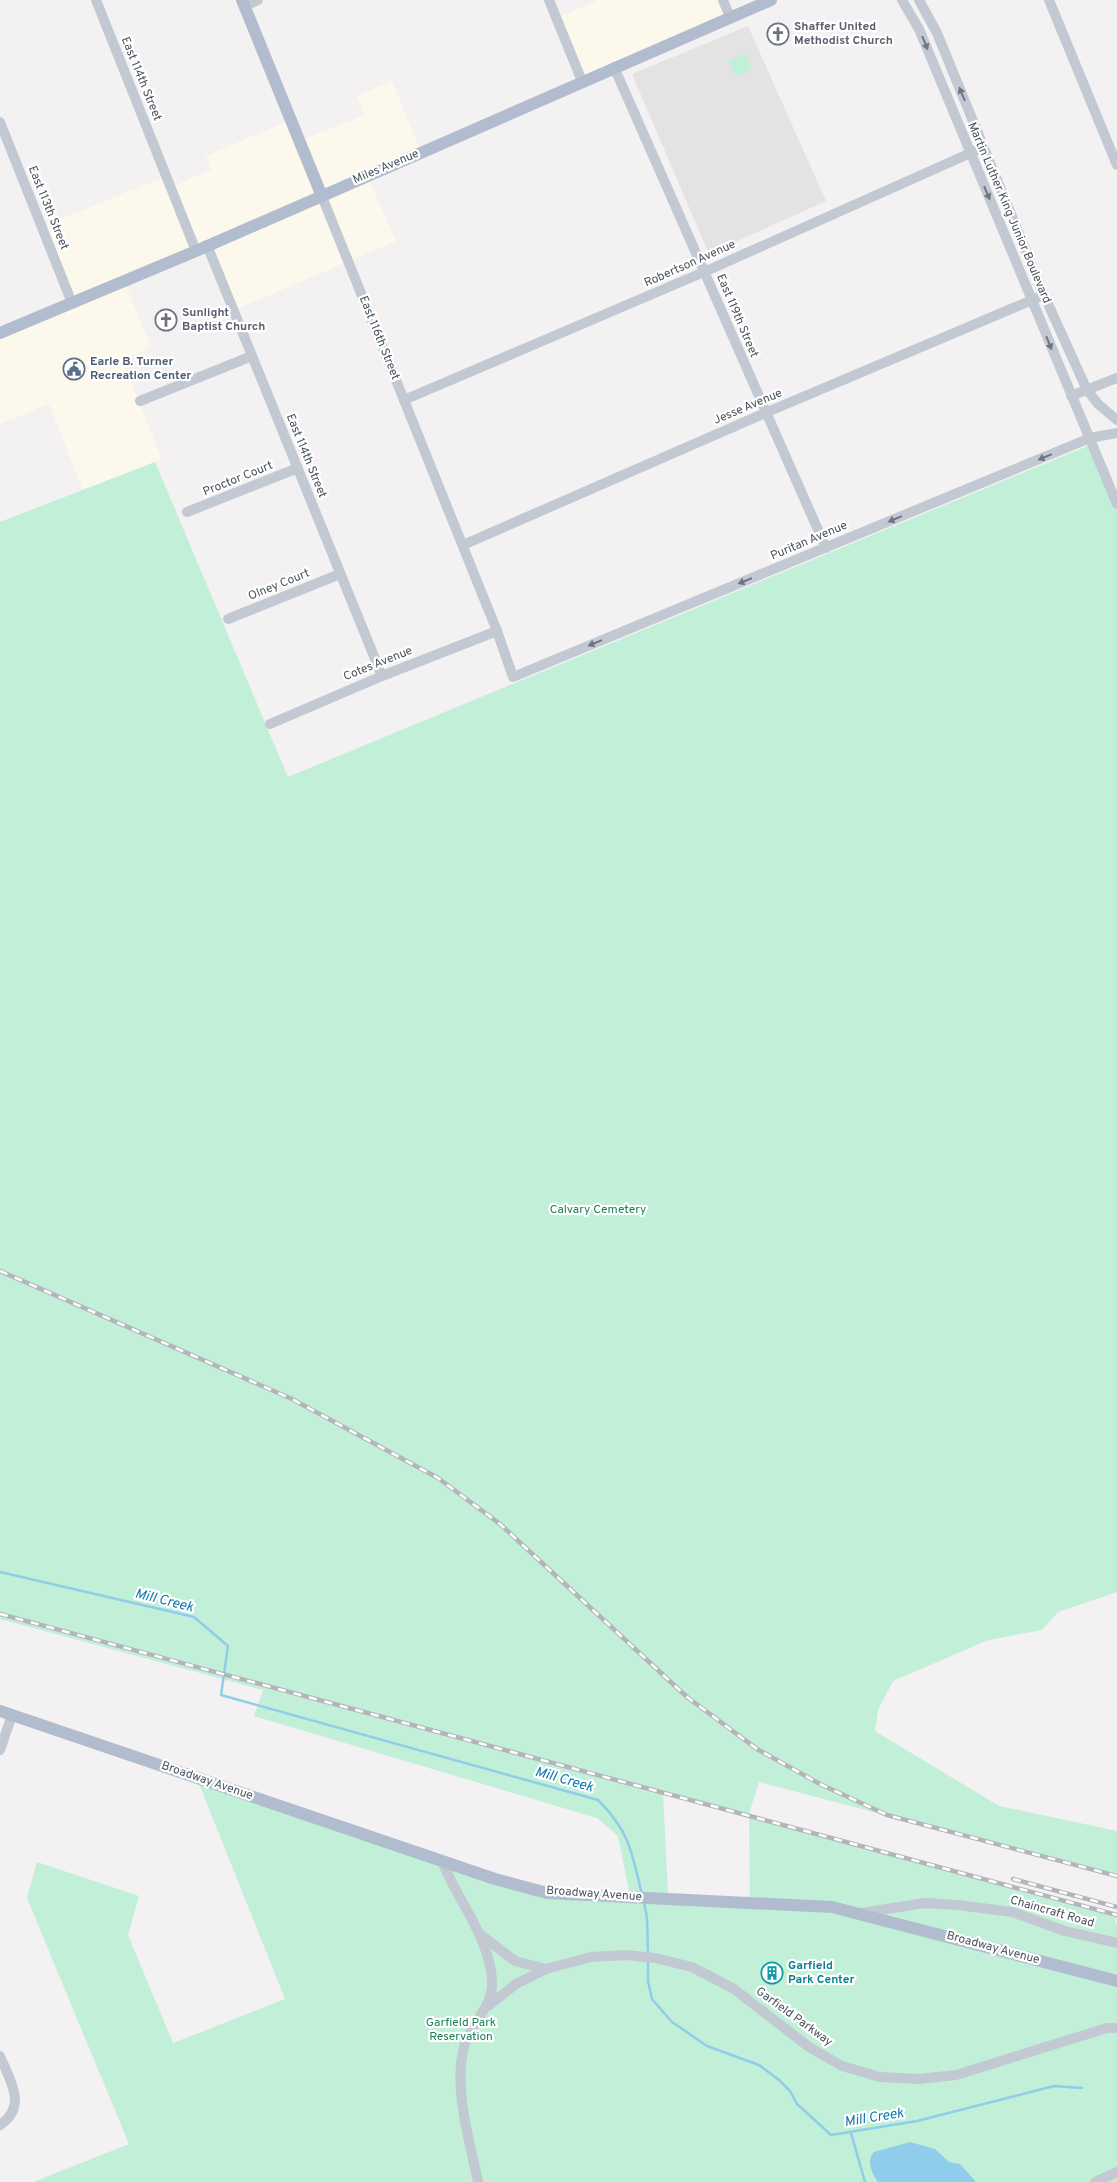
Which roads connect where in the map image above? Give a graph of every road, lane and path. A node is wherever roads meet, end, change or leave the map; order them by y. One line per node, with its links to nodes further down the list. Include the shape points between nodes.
1 (96, 0): 18 (street, East 114th Street)
2 (258, 0): 9 (street)
3 (549, 0): 12 (street)
4 (723, 0): 10 (street)
5 (771, 0): 10 (main road, Miles Avenue)
6 (902, 0): 15 (street, Martin Luther King Junior Boulevard, one-way to 15, via 919,29)
7 (919, 0): 14 (street, Martin Luther King Junior Boulevard, one-way to 7, via 937,33)
8 (1049, 0): 16 (street)
9 (243, 3): 17 (main road, East 116th Street)
10 (730, 17): 11 (main road, Miles Avenue)
11 (614, 67): 12 (main road, Miles Avenue); 19 (street, East 119th Street)
12 (582, 81): 17 (main road, Miles Avenue)
13 (0, 122): 22 (street, East 113th Street)
14 (984, 147): 15 (street, Robertson Avenue); 20 (street, Martin Luther King Junior Boulevard)
15 (970, 153): 19 (street, Robertson Avenue); 21 (street, Martin Luther King Junior Boulevard, one-way to 21)
16 (1117, 166)
17 (321, 194): 18 (main road, Miles Avenue); 28 (street, East 116th Street)
18 (202, 248): 22 (main road, Miles Avenue); 24 (street, East 114th Street)
19 (704, 272): 28 (street, Robertson Avenue); 30 (street, East 119th Street)
20 (1044, 295): 21 (street, Jesse Avenue); 26 (street, Martin Luther King Junior Boulevard)
21 (1032, 300): 27 (street, Martin Luther King Junior Boulevard, one-way to 27); 30 (street, Jesse Avenue)
22 (72, 303): 23 (main road, Miles Avenue)
23 (0, 333)
24 (252, 356): 29 (street); 34 (street, East 114th Street)
25 (1117, 378): 26 (street)
26 (1087, 390): 27 (street); 31 (street, Martin Luther King Junior Boulevard)
27 (1071, 396): 33 (street, Martin Luther King Junior Boulevard)
28 (404, 400): 37 (street, East 116th Street)
29 (140, 401)
30 (765, 413): 37 (street, Jesse Avenue); 38 (street, East 119th Street)
31 (1117, 420)
32 (1117, 433): 33 (street, Puritan Avenue)
33 (1090, 438): 35 (street, Martin Luther King Junior Boulevard); 38 (street, Puritan Avenue, one-way to 38)
34 (298, 468): 36 (street, Proctor Court); 39 (street, East 114th Street)
35 (1117, 504)
36 (187, 512)
37 (463, 545): 41 (street, East 116th Street)
38 (826, 548): 43 (street, Puritan Avenue, one-way to 43)
39 (340, 574): 40 (street, Olney Court); 42 (street, East 114th Street)
40 (228, 618)
41 (497, 631): 42 (street, Cotes Avenue); 43 (street, East 116th Street)
42 (382, 676): 44 (street, Cotes Avenue)
43 (513, 677)
44 (270, 724)
45 (6, 1713): 46 (street); 47 (main road, Broadway Avenue)
46 (0, 1750)
47 (442, 1861): 48 (main road, Broadway Avenue, via 547,1893 832,1907); 49 (street, Garfield Parkway)
48 (860, 1914): 50 (street, Chaincraft Road, via 925,1903 958,1905 1012,1912); 52 (main road, Broadway Avenue)
49 (480, 1934): 51 (street, Garfield Parkway, via 515,1961); 53 (street, Garfield Parkway, via 492,1983)
50 (1117, 1944)
51 (546, 1969): 53 (street, Garfield Parkway, via 516,1984); 54 (street, Garfield Parkway, via 591,1957 641,1956 692,1967 734,1989 805,2044 842,2066 880,2077 919,2079 956,2075 1107,2028)
52 (1117, 1981)
53 (488, 2006): 58 (street, Garfield Parkway, via 464,2047 461,2085)
54 (1117, 2028)
55 (0, 2056): 56 (street, via 16,2098 13,2113)
56 (0, 2125)
57 (1117, 2172): 59 (street)
58 (478, 2182)
59 (1095, 2182)

